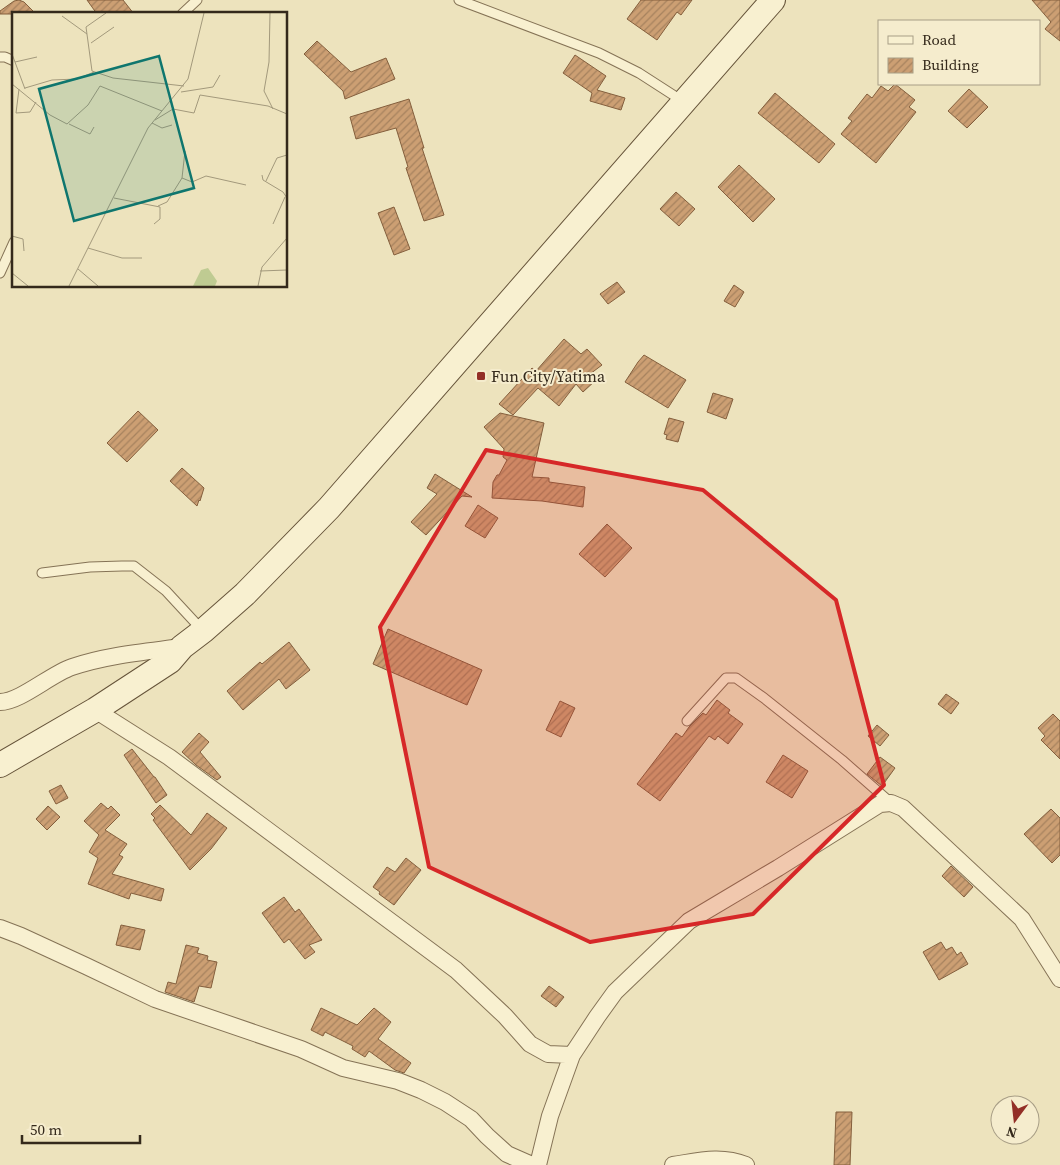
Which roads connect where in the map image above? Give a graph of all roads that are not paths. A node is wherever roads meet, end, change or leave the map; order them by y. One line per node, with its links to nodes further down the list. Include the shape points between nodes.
1 (197, 0): 4 (lane)
2 (459, 0): 7 (lane, via 600,53)
3 (773, 0): 7 (main road)
4 (184, 12)
5 (0, 57): 6 (lane)
6 (12, 61)
7 (684, 102): 11 (main road, via 329,508 246,594)
8 (12, 246): 9 (lane)
9 (0, 273)
10 (42, 573): 11 (lane, via 134,566 166,591)
11 (203, 631): 12 (main road)
12 (182, 647): 13 (street, via 90,661 69,668 11,700); 14 (main road, via 170,661)
13 (0, 702)
14 (95, 710): 16 (main road); 20 (street, via 170,758 456,970 530,1044 548,1054)
15 (687, 722): 17 (lane, via 726,678 736,678 842,760)
16 (0, 765)
17 (891, 803): 19 (street, via 903,808 1022,919); 20 (street, via 880,804 689,921 616,992)
18 (0, 928): 21 (street, via 155,999 301,1049 343,1068 421,1090 471,1119 507,1154)
19 (1060, 979)
20 (572, 1055): 22 (street, via 550,1116)
21 (532, 1165)
22 (538, 1165)
23 (673, 1165): 24 (street, via 707,1159 737,1161)
24 (746, 1165)

